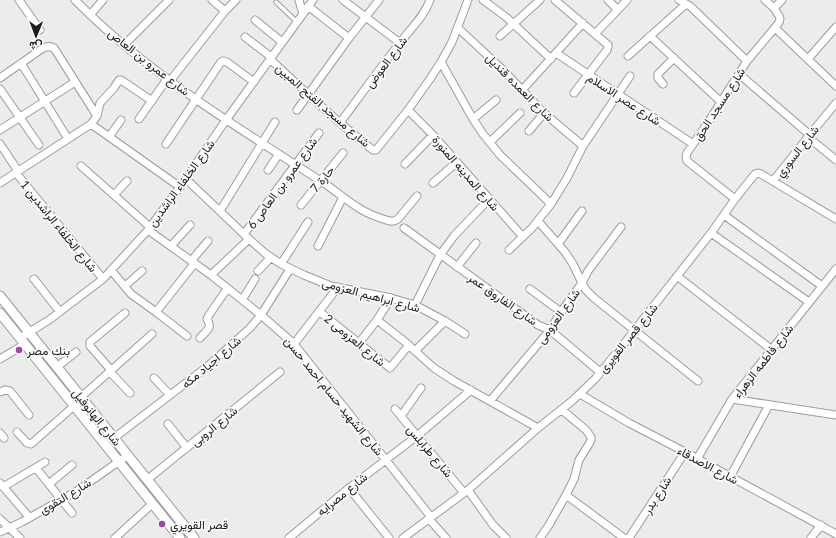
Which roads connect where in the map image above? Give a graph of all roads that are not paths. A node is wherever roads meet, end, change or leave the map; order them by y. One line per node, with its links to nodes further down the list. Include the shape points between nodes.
1 (19, 0): 37 (street)
2 (75, 0): 28 (street, شارع عمرو بن العاص)
3 (103, 0): 28 (street)
4 (169, 0): 45 (street)
5 (212, 0): 26 (street)
6 (236, 0): 26 (street)
7 (299, 0): 27 (street)
8 (313, 0): 23 (street, شارع الخلفاء الراشدين)
9 (344, 0): 29 (street)
10 (379, 0): 29 (street)
11 (430, 0): 44 (street, شارع العوض)
12 (468, 0): 35 (street)
13 (484, 0): 33 (street, شارع عصر الاسلام)
14 (540, 0): 33 (street)
15 (556, 0): 32 (street)
16 (608, 0): 25 (street)
17 (627, 0): 25 (street)
18 (679, 0): 22 (street)
19 (765, 0): 24 (street)
20 (782, 0): 24 (street)
21 (276, 2): 31 (lane)
22 (686, 4): 40 (street); 51 (street)
23 (308, 6): 27 (street, شارع الخلفاء الراشدين); 42 (street)
24 (775, 9): 36 (street, via 780,15 780,22)
25 (618, 10): 38 (street)
26 (225, 11): 58 (street)
27 (303, 14): 31 (street, شارع الخلفاء الراشدين)
28 (90, 15): 45 (street, شارع عمرو بن العاص)
29 (365, 17): 42 (street); 44 (street)
30 (255, 20): 43 (street)
31 (297, 22): 43 (street, شارع الخلفاء الراشدين)
32 (583, 23): 38 (street); 46 (street)
33 (513, 24): 39 (street); 46 (street, شارع عصر الاسلام)
34 (836, 27): 50 (street)
35 (458, 28): 52 (street); 64 (street, شارع العمده قنديل)
36 (775, 28): 50 (street); 51 (street, شارع مسجد الحق)
37 (40, 30)
38 (595, 34): 55 (street, via 606,42 608,47)
39 (500, 36)
40 (650, 36): 47 (street); 49 (street)
41 (245, 37): 48 (street, شارع مسجد الفتح المبين)
42 (348, 38): 66 (street)
43 (282, 42): 48 (street, شارع الخلفاء الراشدين)
44 (400, 43): 85 (street, شارع العوض)
45 (124, 45): 58 (street, شارع عمرو بن العاص)
46 (553, 56): 55 (street, شارع عصر الاسلام); 64 (street)
47 (628, 56)
48 (271, 58): 60 (street, شارع الخلفاء الراشدين); 66 (street, شارع مسجد الفتح المبين)
49 (674, 58): 61 (street, via 658,74); 72 (street)
50 (808, 60): 62 (street)
51 (747, 61): 54 (street, شارع مسجد الحق)
52 (441, 62): 75 (street); 81 (street)
53 (21, 63): 57 (street); 59 (street, via 50,46 54,48); 70 (street)
54 (738, 74): 72 (street, شارع مسجد الحق); 92 (street)
55 (588, 75): 65 (street); 67 (street, شارع عصر الاسلام)
56 (630, 76): 67 (street)
57 (0, 78)
58 (169, 80): 68 (street, شارع عمرو بن العاص); 71 (street)
59 (75, 82): 70 (street); 78 (street)
60 (254, 82): 68 (street, via 224,61); 83 (street, شارع الخلفاء الراشدين)
61 (663, 84)
62 (836, 86)
63 (0, 89): 79 (street)
64 (522, 90): 76 (street, شارع العمده قنديل)
65 (574, 93)
66 (308, 95): 74 (street); 85 (street, شارع مسجد الفتح المبين)
67 (618, 95): 98 (street, شارع عصر الاسلام); 100 (street)
68 (196, 99): 83 (street, شارع عمرو بن العاص); 97 (street)
69 (496, 100): 81 (street)
70 (45, 101): 79 (street); 90 (street)
71 (152, 102): 78 (street, via 120,80 100,103); 80 (street)
72 (720, 102): 98 (street, شارع مسجد الحق)
73 (836, 103): 92 (street, شارع السوري)
74 (297, 110)
75 (408, 110): 85 (street, شارع مسجد الفتح المبين, via 376,150); 91 (street, شارع المدينه المنورة)
76 (544, 113): 88 (street); 100 (street, شارع العمده قنديل)
77 (520, 114): 94 (street)
78 (97, 116): 86 (street)
79 (20, 117): 87 (street); 99 (street)
80 (139, 119)
81 (473, 119): 94 (street)
82 (121, 120): 93 (street)
83 (226, 120): 95 (street, شارع عمرو بن العاص); 110 (street, شارع الخلفاء الراشدين)
84 (275, 122): 95 (street)
85 (340, 123)
86 (91, 124): 93 (street); 109 (street)
87 (0, 130)
88 (529, 131)
89 (319, 133): 106 (street, شارع عمرو بن العاص 6)
90 (65, 134)
91 (433, 135): 104 (street, شارع المدينه المنورة); 105 (street)
92 (809, 136): 103 (street); 113 (street, شارع السوري)
93 (109, 137): 116 (street)
94 (490, 142): 122 (street)
95 (262, 143): 102 (street, شارع عمرو بن العاص); 124 (street)
96 (0, 144): 109 (street, شارع الخلفاء الراشدين 1)
97 (166, 144)
98 (693, 144): 121 (street, شارع مسجد الحق, via 687,153 687,161)
99 (39, 145)
100 (584, 146): 122 (street)
101 (343, 153): 112 (street, حارة 7)
102 (279, 154): 106 (street, شارع عمرو بن العاص); 108 (street)
103 (836, 160)
104 (457, 162): 115 (street); 120 (street, شارع المدينه المنورة)
105 (405, 164)
106 (295, 165): 112 (street, شارع عمرو بن العاص); 135 (street, شارع عمرو بن العاص 6)
107 (81, 166): 117 (street, شارع الشهيد حسام احمد حسن)
108 (268, 170)
109 (17, 172): 114 (street); 157 (street, شارع الخلفاء الراشدين 1)
110 (186, 179): 116 (street, شارع الخلفاء الراشدين); 124 (street, شارع ابراهيم العزومى)
111 (127, 180): 117 (street)
112 (321, 181): 119 (street, شارع عمرو بن العاص); 123 (street, حارة 7)
113 (773, 181): 121 (street, شارع قصر القويرى, via 761,174 755,174); 127 (street, شارع قصر القويرى)
114 (0, 183)
115 (433, 183)
116 (180, 187): 132 (street, شارع الخلفاء الراشدين)
117 (114, 195): 132 (street, شارع الشهيد حسام احمد حسن)
118 (416, 196): 119 (street, شارع عمرو بن العاص, via 395,221 359,209)
119 (343, 197): 141 (street)
120 (489, 199): 136 (street, شارع المدينه المنورة); 143 (street)
121 (735, 199): 126 (street, شارع قصر القويرى)
122 (551, 204): 128 (street)
123 (301, 205)
124 (220, 211): 135 (street, شارع ابراهيم العزومى)
125 (582, 211): 139 (street)
126 (724, 215): 134 (street, شارع قصر القويرى); 160 (street)
127 (836, 219)
128 (538, 221): 136 (street); 139 (street)
129 (308, 222): 146 (street)
130 (190, 225): 140 (street)
131 (621, 227): 158 (street, شارع العزومى)
132 (149, 228): 140 (street, شارع الشهيد حسام احمد حسن); 150 (street, شارع الخلفاء الراشدين)
133 (404, 228): 143 (street, شارع الفاروق عمر)
134 (711, 233): 154 (street, شارع قصر القويرى); 167 (street)
135 (247, 237): 144 (street, شارع ابراهيم العزومى); 153 (street, شارع عمرو بن العاص 6)
136 (523, 237): 142 (street)
137 (208, 241): 145 (street)
138 (476, 243): 147 (street)
139 (558, 244): 158 (street, via 573,264)
140 (171, 246): 145 (street, شارع الشهيد حسام احمد حسن)
141 (318, 246)
142 (509, 250)
143 (440, 255): 147 (street, شارع الفاروق عمر); 168 (street)
144 (270, 257): 146 (street, شارع ابراهيم العزومى); 152 (street)
145 (192, 262): 153 (street, شارع الشهيد حسام احمد حسن); 170 (street)
146 (282, 264): 148 (street, شارع ابراهيم العزومى)
147 (457, 267): 178 (street, شارع الفاروق عمر, via 538,325)
148 (290, 269): 161 (street, شارع ابراهيم العزومى); 175 (street, شارع اجياد مكه)
149 (836, 269): 160 (street, شارع فاطمه الزهراء)
150 (111, 270): 157 (street, شارع الخلفاء الراشدين); 159 (street)
151 (142, 271): 159 (street)
152 (258, 271)
153 (211, 275): 162 (street, شارع الشهيد حسام احمد حسن)
154 (677, 276): 179 (street, شارع قصر القويرى); 189 (street)
155 (255, 278): 166 (street)
156 (34, 279): 169 (street)
157 (103, 279): 169 (street, شارع الخلفاء الراشدين)
158 (582, 282): 172 (street, شارع العزومى); 179 (street, via 594,298)
159 (125, 286): 170 (street, via 131,294)
160 (822, 286): 167 (street, شارع فاطمه الزهراء)
161 (338, 287): 165 (street, شارع ابراهيم العزومى); 171 (street)
162 (227, 289): 166 (street, شارع الشهيد حسام احمد حسن); 184 (street, via 209,315 207,319 210,326)
163 (530, 289): 172 (street)
164 (0, 296): 180 (street, شارع الهانوفيل)
165 (391, 298): 168 (street, شارع ابراهيم العزومى); 176 (street)
166 (242, 300): 175 (street, شارع الشهيد حسام احمد حسن)
167 (809, 302): 189 (street, شارع فاطمه الزهراء)
168 (415, 305): 177 (street, شارع ابراهيم العزومى)
169 (60, 312): 180 (street, شارع الخلفاء الراشدين)
170 (156, 312): 183 (street)
171 (320, 312): 186 (street, شارع العزومى 2); 187 (street)
172 (560, 312): 178 (street, شارع العزومى)
173 (0, 313): 185 (street, شارع الهانوفيل)
174 (125, 313): 194 (street, via 90,342 90,346)
175 (261, 315): 187 (street, شارع الشهيد حسام احمد حسن); 203 (street, شارع اجياد مكه, via 208,366)
176 (377, 320): 186 (street); 188 (street)
177 (445, 321): 182 (street, شارع ابراهيم العزومى); 190 (street)
178 (550, 330): 196 (street, شارع الفاروق عمر); 207 (street, شارع العزومى)
179 (635, 330): 196 (street, شارع قصر القويرى); 198 (street)
180 (29, 332): 185 (street, شارع الخلفاء الراشدين); 193 (street, شارع الهانوفيل)
181 (152, 334): 194 (street)
182 (465, 334)
183 (187, 336)
184 (200, 338)
185 (23, 341): 192 (street, شارع الخلفاء الراشدين); 208 (street, شارع الهانوفيل)
186 (359, 343): 188 (street, شارع العزومى 2, via 390,368)
187 (294, 344): 223 (street, شارع الشهيد حسام احمد حسن)
188 (409, 345): 190 (street)
189 (772, 350): 206 (street, شارع فاطمه الزهراء)
190 (415, 351): 200 (street, via 434,368)
191 (76, 352): 193 (street)
192 (0, 359)
193 (57, 367): 205 (street, شارع الهانوفيل)
194 (110, 371): 202 (street); 205 (street)
195 (280, 372): 220 (street, شارع الروبى)
196 (600, 372): 204 (street, شارع قصر القويرى)
197 (154, 378): 203 (street)
198 (698, 381)
199 (421, 388): 214 (street)
200 (471, 390): 207 (street); 218 (street, شارع مصرايه)
201 (0, 392): 212 (street, via 10,391)
202 (130, 393)
203 (170, 394): 219 (street, شارع اجياد مكه)
204 (580, 394): 211 (street, شارع قصر القويرى); 221 (street, شارع الاصدقاء)
205 (81, 397): 219 (street, شارع الهانوفيل)
206 (732, 399): 209 (street); 224 (street, شارع فاطمه الزهراء)
207 (490, 401): 216 (street)
208 (74, 406): 217 (street, via 31,444); 226 (street, شارع الهانوفيل)
209 (769, 406): 213 (street); 229 (street)
210 (395, 409): 214 (street, شارع طرابلس)
211 (562, 410): 216 (street, شارع قصر القويرى); 235 (street, via 591,437)
212 (29, 415)
213 (836, 415)
214 (400, 416): 218 (street, شارع طرابلس)
215 (168, 424): 220 (street)
216 (538, 428): 234 (street, شارع قصر القويرى)
217 (17, 432)
218 (417, 436): 223 (street, شارع مصرايه); 234 (street, شارع طرابلس)
219 (114, 438): 222 (street, شارع الهانوفيل)
220 (187, 448): 230 (street, شارع الروبى)
221 (685, 452): 224 (street, شارع الاصدقاء); 257 (street, شارع بدر)
222 (128, 455): 226 (street, شارع التقوى); 230 (street, شارع الهانوفيل)
223 (386, 459): 233 (street, شارع مصرايه); 240 (street, شارع الشهيد حسام احمد حسن)
224 (697, 459): 229 (street, شارع الاصدقاء)
225 (45, 462): 228 (street)
226 (118, 462): 236 (street, شارع التقوى); 237 (street, شارع الهانوفيل)
227 (72, 466): 231 (street)
228 (36, 468): 231 (street); 232 (street)
229 (730, 477): 242 (street, شارع الاصدقاء)
230 (148, 479): 250 (street, شارع الهانوفيل)
231 (49, 484): 236 (street)
232 (2, 485): 239 (street)
233 (349, 488): 246 (street, شارع مصرايه); 251 (street)
234 (466, 491): 240 (street, شارع قصر القويرى); 254 (street, شارع طرابلس)
235 (566, 495): 255 (street); 256 (street)
236 (61, 499): 238 (street); 239 (street, شارع التقوى)
237 (152, 504): 248 (street); 249 (street, شارع الهانوفيل)
238 (72, 513)
239 (29, 517): 243 (street, شارع التقوى)
240 (430, 518): 252 (street, شارع قصر القويرى); 253 (street, شارع الشهيد حسام احمد حسن)
241 (0, 519): 243 (street)
242 (821, 525): 245 (street, شارع الاصدقاء); 258 (street)
243 (9, 527): 244 (street, شارع التقوى); 247 (street)
244 (0, 532)
245 (836, 534)
246 (291, 537)
247 (20, 538)
248 (115, 538)
249 (180, 538)
250 (194, 538)
251 (389, 538)
252 (403, 538)
253 (446, 538)
254 (506, 538)
255 (540, 538)
256 (624, 538)
257 (629, 538)
258 (811, 538)

